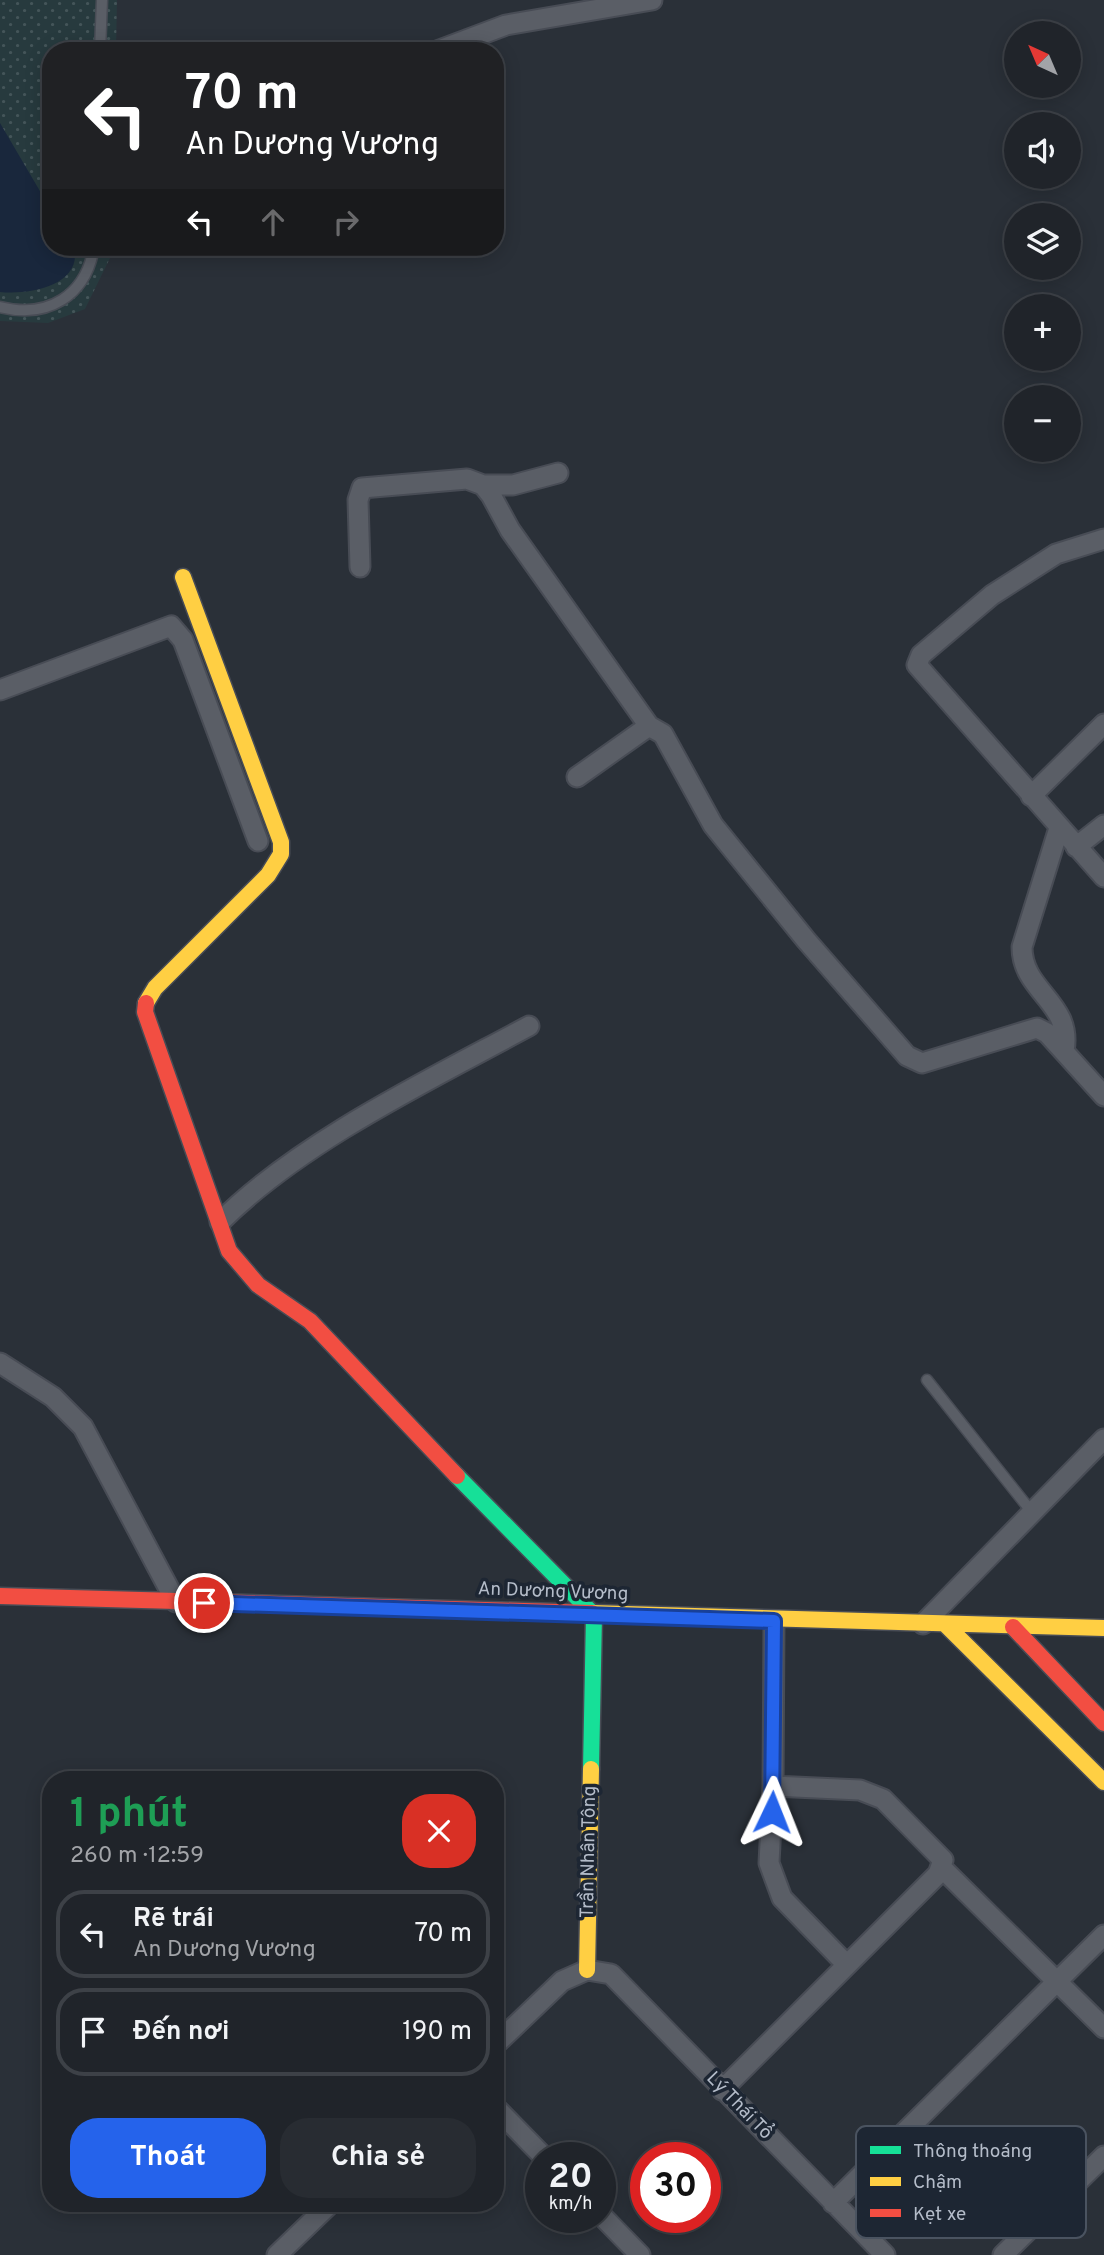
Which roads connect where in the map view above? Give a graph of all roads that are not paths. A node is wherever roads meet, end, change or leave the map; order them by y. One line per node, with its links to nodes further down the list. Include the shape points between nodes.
1 (102, 0): 3 (lane)
2 (652, 0): 4 (street, via 506,25)
3 (100, 42)
4 (461, 42)
5 (91, 256): 6 (lane, via 85,277 64,302 31,310)
6 (0, 307)
7 (558, 473): 8 (street, via 513,485)
8 (483, 485): 10 (street, via 467,479 362,488 358,500); 14 (street)
9 (1104, 539): 16 (street, via 1056,554 992,595 918,659 919,670)
10 (360, 567)
11 (183, 577): 25 (street, via 281,842 281,853 268,875 146,1001 145,1012)
12 (0, 690): 19 (street, via 171,626 183,640)
13 (1104, 724): 16 (street)
14 (649, 726): 15 (street); 23 (street, via 663,734 713,825 806,940 915,1062 1037,1028)
15 (577, 777)
16 (1031, 796): 18 (street)
17 (1104, 825): 20 (street)
18 (1059, 828): 20 (street); 23 (street, via 1022,947 1022,960 1025,971 1065,1025)
19 (258, 841)
20 (1076, 847): 21 (street)
21 (1104, 877)
22 (529, 1026): 25 (street, via 373,1111 273,1179)
23 (1064, 1051): 24 (street)
24 (1104, 1096)
25 (220, 1222): 32 (street, via 229,1251 244,1271 310,1321)
26 (0, 1363): 31 (street, via 53,1397 83,1427)
27 (927, 1380): 29 (lane)
28 (1104, 1439): 29 (street)
29 (1031, 1511): 34 (street)
30 (0, 1596): 31 (street, An Dương Vương)
31 (176, 1602): 32 (street, An Dương Vương)
32 (594, 1615): 33 (street, An Dương Vương); 44 (street, Trần Nhân Tông)
33 (774, 1621): 34 (street, An Dương Vương); 40 (street)
34 (923, 1624): 35 (street, An Dương Vương)
35 (946, 1625): 36 (street, An Dương Vương); 39 (street)
36 (1013, 1627): 37 (street, An Dương Vương); 38 (street)
37 (1104, 1628)
38 (1104, 1723)
39 (1104, 1782)
40 (774, 1786): 41 (street, via 860,1790 883,1799 943,1860); 43 (street, via 769,1863 782,1898)
41 (941, 1867): 43 (street); 45 (street)
42 (1104, 1935): 45 (street)
43 (847, 1965): 48 (street)
44 (587, 1970): 47 (street, via 562,1982); 48 (street, Lý Thái Tổ, via 611,1974)
45 (1057, 1981): 46 (street); 50 (street)
46 (1104, 2028)
47 (504, 2037)
48 (722, 2090): 55 (street, Lý Thái Tổ)
49 (504, 2116): 51 (street)
50 (911, 2126)
51 (529, 2142)
52 (1104, 2157): 53 (street)
53 (1086, 2174)
54 (856, 2180): 55 (street)
55 (833, 2203): 57 (street, Lý Thái Tổ)
56 (322, 2212): 61 (street)
57 (856, 2226)
58 (616, 2230): 62 (street)
59 (868, 2238): 63 (street, Lý Thái Tổ)
60 (1021, 2238): 64 (street)
61 (277, 2255)
62 (640, 2255)
63 (885, 2255)
64 (1003, 2255)

